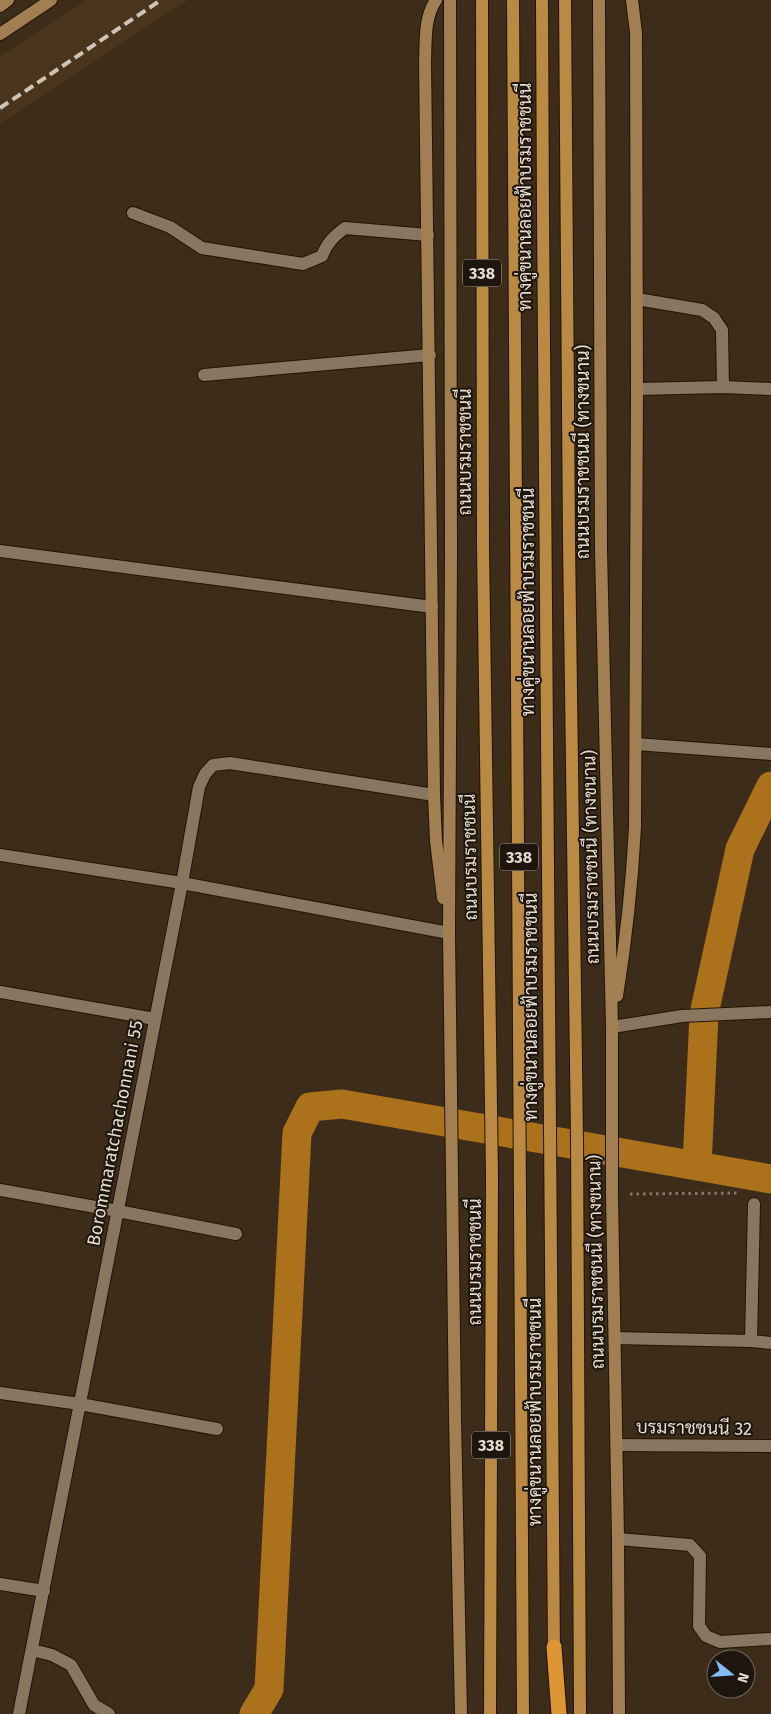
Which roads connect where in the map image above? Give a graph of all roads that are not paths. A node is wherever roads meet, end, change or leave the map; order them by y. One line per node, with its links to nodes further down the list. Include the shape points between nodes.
1 (8, 0): 11 (main road)
2 (52, 0): 12 (main road)
3 (436, 0): 14 (main road, via 427,24 425,60)
4 (450, 0): 28 (main road, 338)
5 (482, 0): 54 (main road, ถนนบรมราชชนนี / 338, via 482,547 492,1176)
6 (513, 0): 55 (main road, ทางคู่ขนานลอยฟ้าบรมราชชนนี / 338)
7 (542, 0): 49 (main road, ทางคู่ขนานลอยฟ้าบรมราชชนนี / 338)
8 (565, 0): 58 (main road)
9 (600, 0): 32 (main road, ถนนบรมราชชนนี (ทางขนาน), via 601,550)
10 (632, 0): 15 (main road, via 636,33)
11 (0, 6)
12 (0, 34)
13 (133, 213): 14 (street, via 170,227 202,248 303,264 322,256 335,234 345,228)
14 (428, 235): 16 (main road)
15 (637, 299): 18 (street, via 702,310 714,318 722,330); 19 (main road)
16 (430, 355): 17 (street); 22 (main road)
17 (204, 375)
18 (723, 387): 19 (street); 20 (street)
19 (637, 389): 23 (main road)
20 (771, 389)
21 (0, 551): 22 (street)
22 (432, 607): 25 (main road)
23 (636, 744): 24 (street); 32 (main road, via 631,890)
24 (765, 753)
25 (434, 795): 27 (street, Borommaratchachonnani 55, via 230,763 213,765 198,787); 28 (main road, via 436,848)
26 (0, 855): 27 (street)
27 (182, 883): 28 (street); 31 (street, Borommaratchachonnani 55)
28 (449, 933): 53 (main road, 338)
29 (0, 992): 31 (street)
30 (771, 1012): 32 (street, via 682,1016)
31 (155, 1019): 35 (street, Borommaratchachonnani 55)
32 (612, 1027): 37 (main road, ถนนบรมราชชนนี (ทางขนาน))
33 (0, 1190): 35 (street)
34 (754, 1204): 38 (street)
35 (118, 1210): 36 (street); 41 (street, Borommaratchachonnani 55)
36 (236, 1234)
37 (615, 1338): 38 (street); 43 (main road, ถนนบรมราชชนนี (ทางขนาน))
38 (751, 1341): 39 (street)
39 (771, 1344)
40 (0, 1393): 41 (street)
41 (80, 1404): 42 (street); 47 (street, Borommaratchachonnani 55)
42 (217, 1429)
43 (617, 1445): 44 (street, บรมราชชนนี 32); 45 (main road, ถนนบรมราชชนนี (ทางขนาน))
44 (771, 1446)
45 (618, 1539): 48 (street, via 690,1545 700,1556 699,1626 706,1636 720,1642); 59 (main road, ถนนบรมราชชนนี (ทางขนาน))
46 (0, 1584): 47 (street)
47 (44, 1591): 50 (street, Borommaratchachonnani 55)
48 (769, 1639)
49 (554, 1647): 56 (main road, ทางคู่ขนานลอยฟ้าบรมราชชนนี / 338); 57 (highway)
50 (32, 1653): 51 (street, Borommaratchachonnani 55); 52 (street, via 52,1656 71,1665 94,1706)
51 (19, 1714)
52 (110, 1714)
53 (462, 1714)
54 (490, 1714)
55 (524, 1714)
56 (554, 1714)
57 (560, 1714)
58 (580, 1714)
59 (619, 1714)

